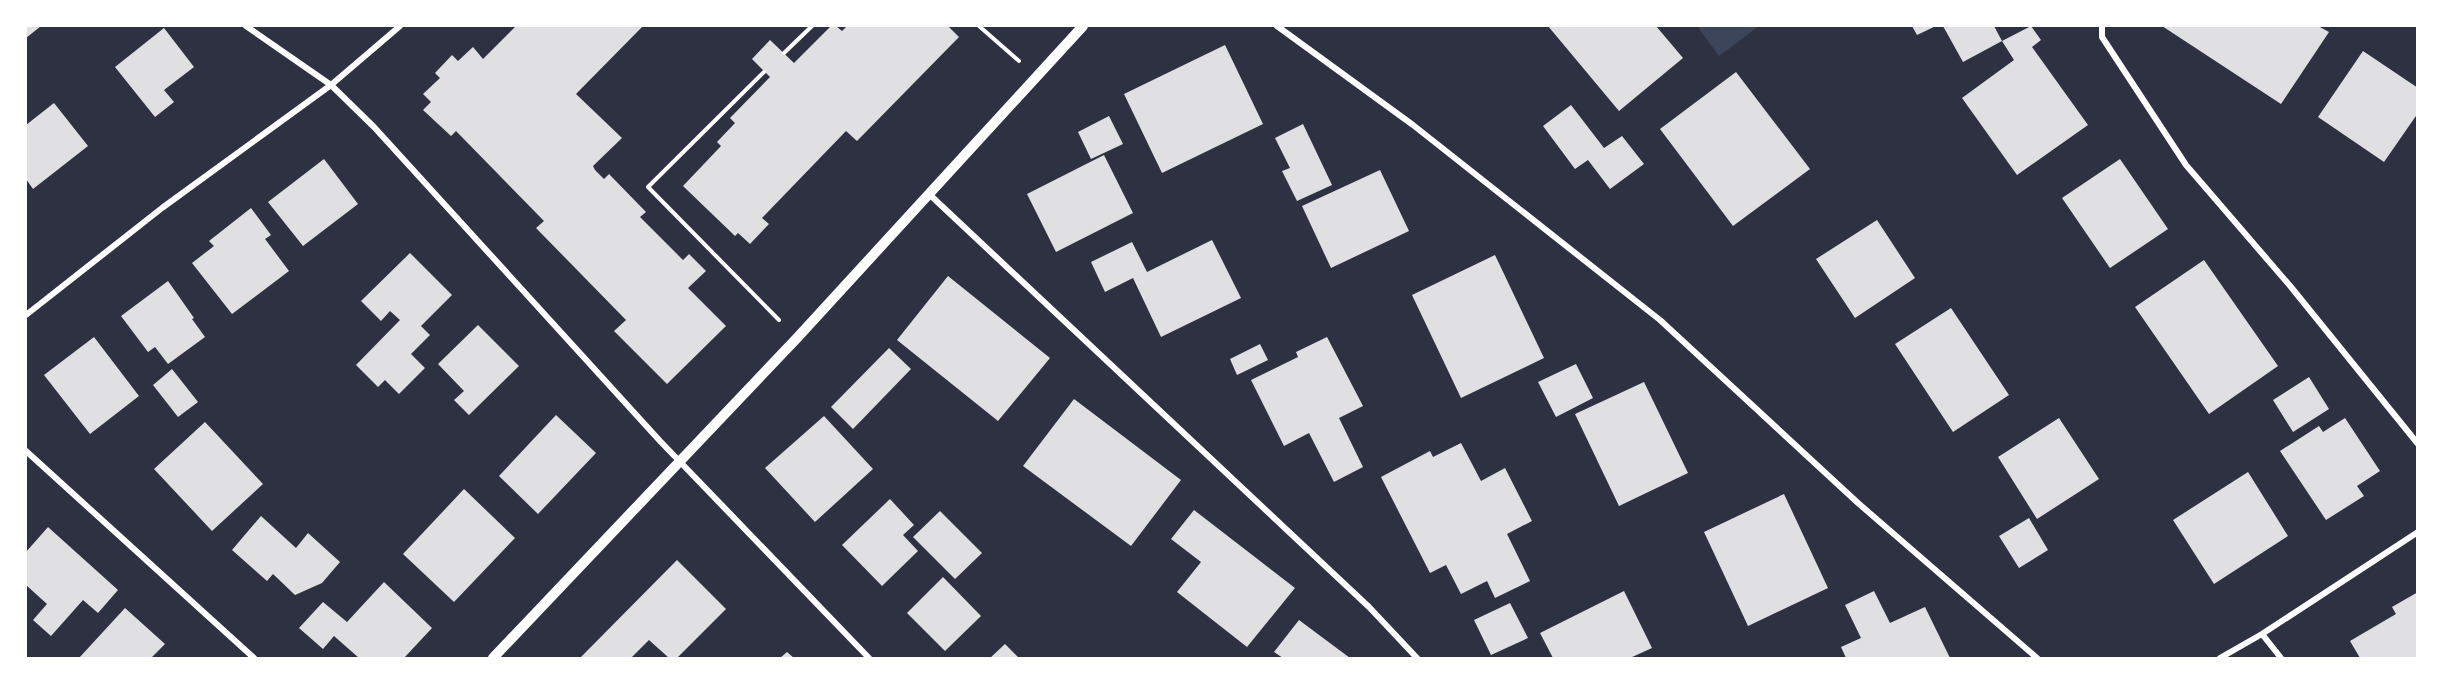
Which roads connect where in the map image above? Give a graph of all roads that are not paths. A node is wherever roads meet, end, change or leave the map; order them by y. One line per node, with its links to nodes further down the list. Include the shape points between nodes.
1 (246, 26): 6 (street)
2 (400, 26): 6 (street)
3 (1083, 26): 7 (street)
4 (1277, 26): 18 (street, via 1413,125 1660,320 1858,503)
5 (2102, 26): 9 (street, via 2102,38 2186,165)
6 (331, 85): 8 (street, via 162,208); 11 (street)
7 (928, 193): 11 (street); 17 (street, via 1369,607)
8 (26, 315)
9 (2418, 444)
10 (26, 451): 14 (street)
11 (681, 460): 15 (street); 16 (street)
12 (2418, 532): 13 (street)
13 (2262, 634): 19 (street); 20 (street)
14 (254, 658)
15 (493, 658)
16 (869, 658)
17 (1418, 658)
18 (2037, 658)
19 (2220, 658)
20 (2281, 658)

